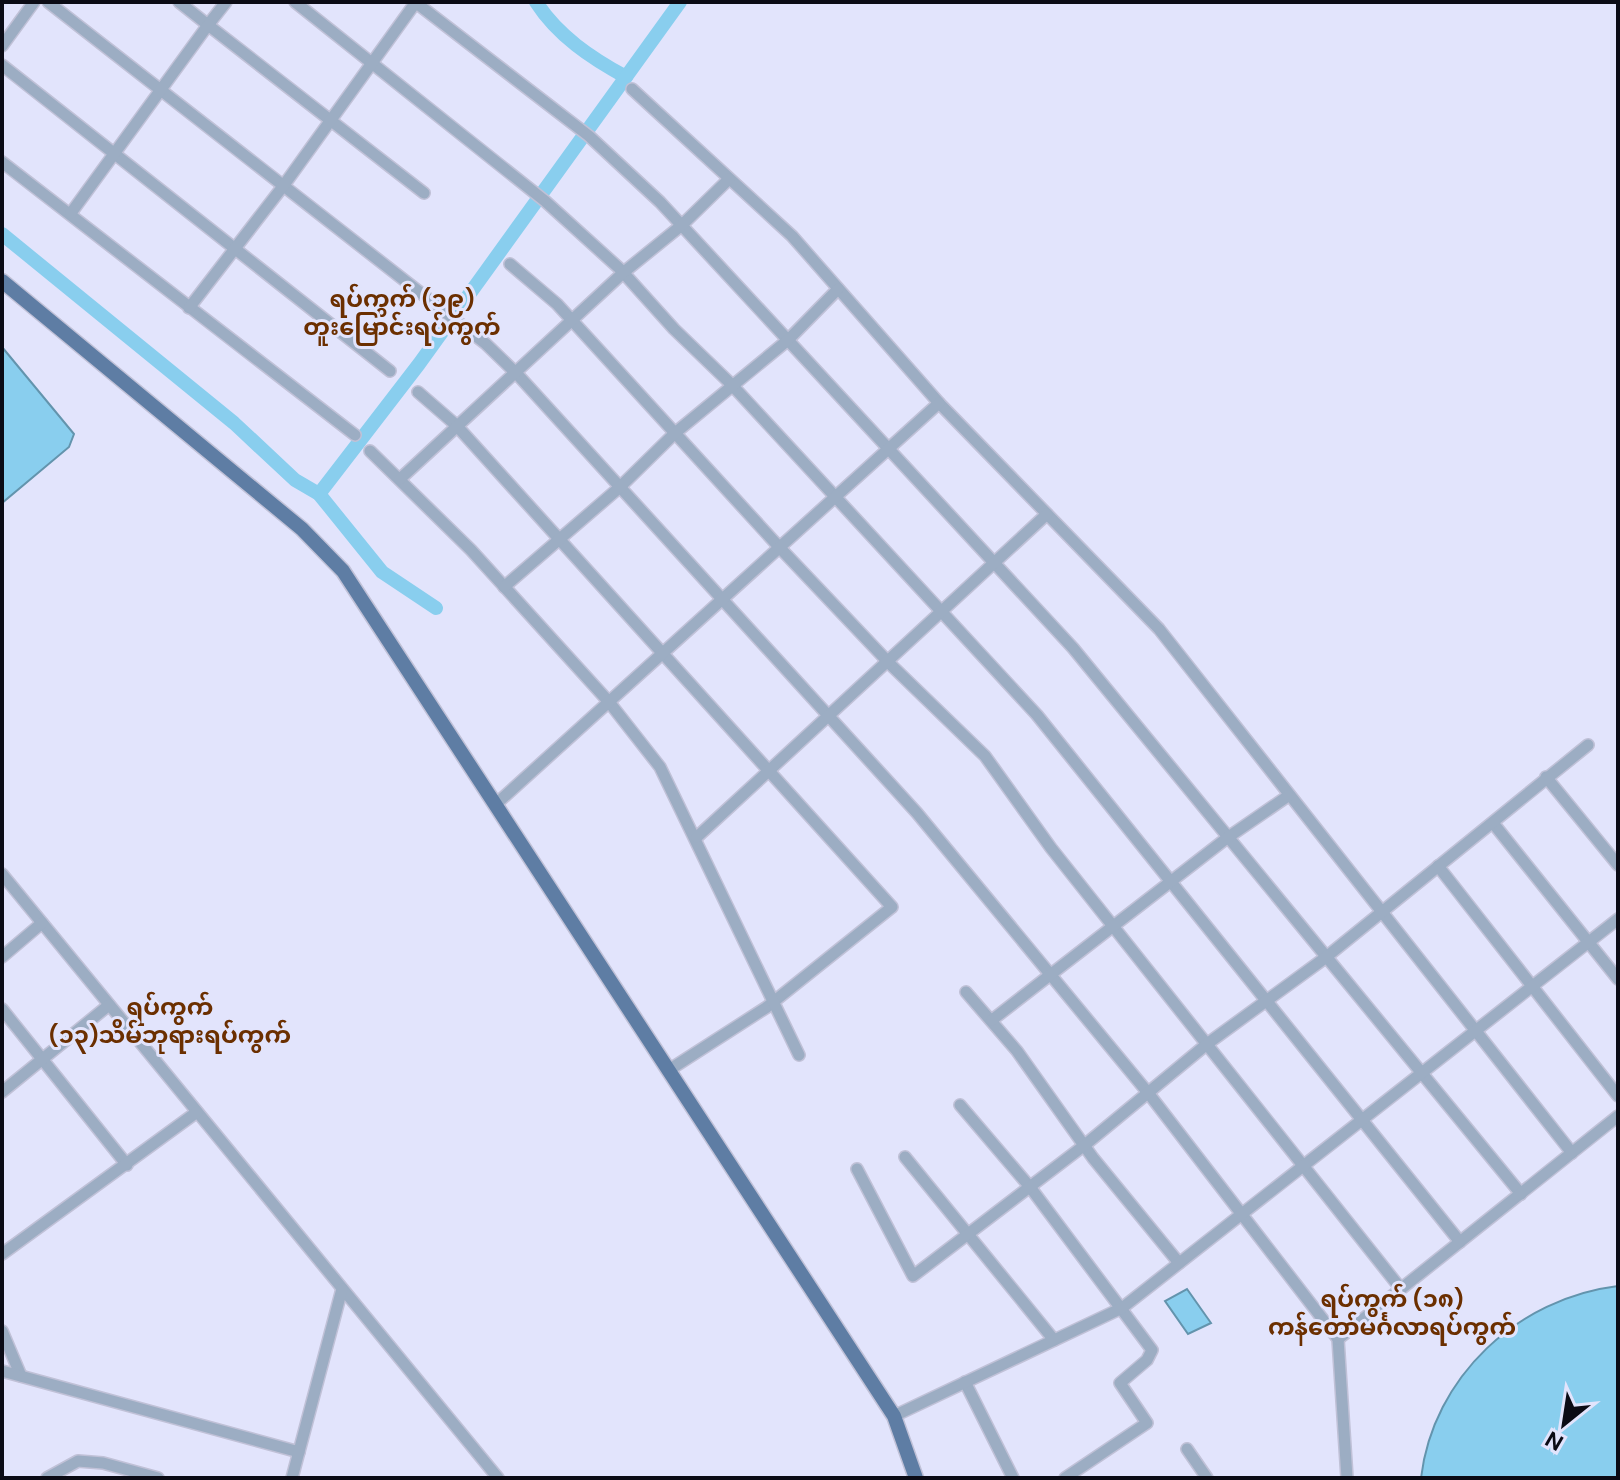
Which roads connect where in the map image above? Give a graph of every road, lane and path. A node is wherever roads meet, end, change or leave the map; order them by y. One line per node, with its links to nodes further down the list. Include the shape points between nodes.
1 (34, 2): 8 (street)
2 (48, 2): 12 (street)
3 (179, 2): 7 (street)
4 (226, 2): 7 (street)
5 (295, 2): 9 (street)
6 (416, 2): 9 (street); 20 (street, via 589,136)
7 (208, 25): 12 (street); 13 (street)
8 (2, 46)
9 (372, 62): 13 (street); 23 (street)
10 (2, 65): 14 (street)
11 (632, 89): 16 (street)
12 (162, 90): 14 (street); 17 (street)
13 (331, 121): 17 (street); 18 (street)
14 (115, 155): 19 (street); 21 (street)
15 (2, 162): 19 (street)
16 (729, 179): 20 (street); 25 (street, via 792,236)
17 (284, 185): 21 (street); 30 (street, via 462,324)
18 (424, 193)
19 (71, 213): 26 (street)
20 (682, 225): 23 (street); 28 (street)
21 (235, 249): 26 (street); 29 (street)
22 (510, 264): 27 (street)
23 (624, 272): 27 (street); 31 (street)
24 (2, 281): 57 (main road, via 302,529 343,571)
25 (838, 289): 28 (street); 33 (street)
26 (189, 308): 36 (street)
27 (572, 320): 30 (street); 35 (street)
28 (788, 340): 31 (street); 37 (street)
29 (390, 371)
30 (517, 374): 34 (street); 40 (street)
31 (731, 384): 35 (street); 41 (street)
32 (418, 392): 34 (street)
33 (939, 403): 37 (street); 42 (street)
34 (456, 425): 39 (street); 43 (street)
35 (675, 433): 40 (street); 44 (street)
36 (355, 435)
37 (888, 449): 41 (street); 45 (street)
38 (370, 451): 39 (street)
39 (400, 479): 46 (street)
40 (620, 487): 43 (street); 47 (street)
41 (835, 499): 44 (street); 48 (street)
42 (1047, 514): 45 (street); 56 (street, via 1159,629)
43 (559, 540): 46 (street); 49 (street)
44 (780, 548): 47 (street); 50 (street)
45 (995, 564): 48 (street); 60 (street, via 1073,648)
46 (504, 587): 51 (street)
47 (723, 600): 49 (street); 52 (street)
48 (942, 613): 50 (street); 64 (street, via 1037,715)
49 (664, 653): 51 (street); 54 (street)
50 (887, 660): 52 (street); 68 (street, via 985,756)
51 (609, 702): 57 (street); 59 (street, via 660,767)
52 (829, 716): 54 (street); 72 (street)
53 (1588, 745): 55 (street)
54 (769, 769): 59 (street); 77 (street, via 892,907)
55 (1546, 777): 58 (street); 61 (street)
56 (1288, 796): 60 (street); 65 (street)
57 (495, 805): 85 (main road)
58 (1493, 823): 62 (street); 69 (street)
59 (697, 837): 77 (street)
60 (1227, 838): 64 (street); 71 (street)
61 (1618, 865)
62 (1438, 866): 65 (street); 74 (street)
63 (2, 874): 67 (street)
64 (1171, 882): 68 (street); 76 (street)
65 (1381, 913): 71 (street); 81 (street)
66 (1618, 919): 69 (street)
67 (42, 923): 70 (street); 78 (street)
68 (1115, 927): 72 (street); 82 (street)
69 (1588, 942): 73 (street); 74 (street)
70 (2, 957)
71 (1325, 958): 76 (street); 86 (street)
72 (1052, 977): 80 (street); 88 (street)
73 (1618, 979)
74 (1531, 987): 81 (street); 89 (street)
75 (966, 992): 80 (street)
76 (1266, 1000): 82 (street); 93 (street)
77 (773, 1001): 83 (street); 85 (street)
78 (109, 1005): 84 (street); 91 (street)
79 (2, 1009): 84 (street)
80 (992, 1020): 94 (street)
81 (1474, 1032): 86 (street); 95 (street)
82 (1207, 1044): 88 (street); 98 (street)
83 (799, 1055)
84 (42, 1059): 87 (street); 97 (street)
85 (669, 1070): 116 (main road)
86 (1420, 1074): 93 (street); 101 (street)
87 (2, 1092)
88 (1149, 1094): 94 (street); 102 (street)
89 (1618, 1096)
90 (960, 1105): 100 (street)
91 (197, 1112): 97 (street); 107 (street)
92 (1618, 1116): 95 (street)
93 (1362, 1120): 98 (street); 104 (street)
94 (1086, 1144): 100 (street); 106 (street)
95 (1572, 1153): 101 (street)
96 (905, 1157): 103 (street)
97 (127, 1165): 105 (street)
98 (1306, 1165): 102 (street); 108 (street)
99 (857, 1169): 103 (street, via 911,1276)
100 (1030, 1187): 103 (street); 109 (street)
101 (1521, 1194): 104 (street)
102 (1243, 1213): 106 (street); 111 (street)
103 (970, 1234): 112 (street)
104 (1460, 1242): 108 (street)
105 (2, 1254)
106 (1179, 1263): 109 (street)
107 (342, 1289): 118 (street); 122 (street)
108 (1401, 1289): 111 (street)
109 (1122, 1308): 112 (street); 125 (street, via 1152,1350 1120,1383 1147,1423)
110 (2, 1331): 114 (street)
111 (1338, 1339): 127 (street)
112 (1054, 1340): 115 (street)
113 (2, 1371): 114 (street)
114 (21, 1376): 118 (street)
115 (965, 1382): 116 (street); 124 (street)
116 (894, 1416): 123 (main road)
117 (1187, 1449): 126 (street)
118 (299, 1452): 121 (street)
119 (47, 1478): 120 (street, via 78,1461)
120 (158, 1478)
121 (292, 1478)
122 (498, 1478)
123 (916, 1478)
124 (1013, 1478)
125 (1065, 1478)
126 (1207, 1478)
127 (1347, 1478)

